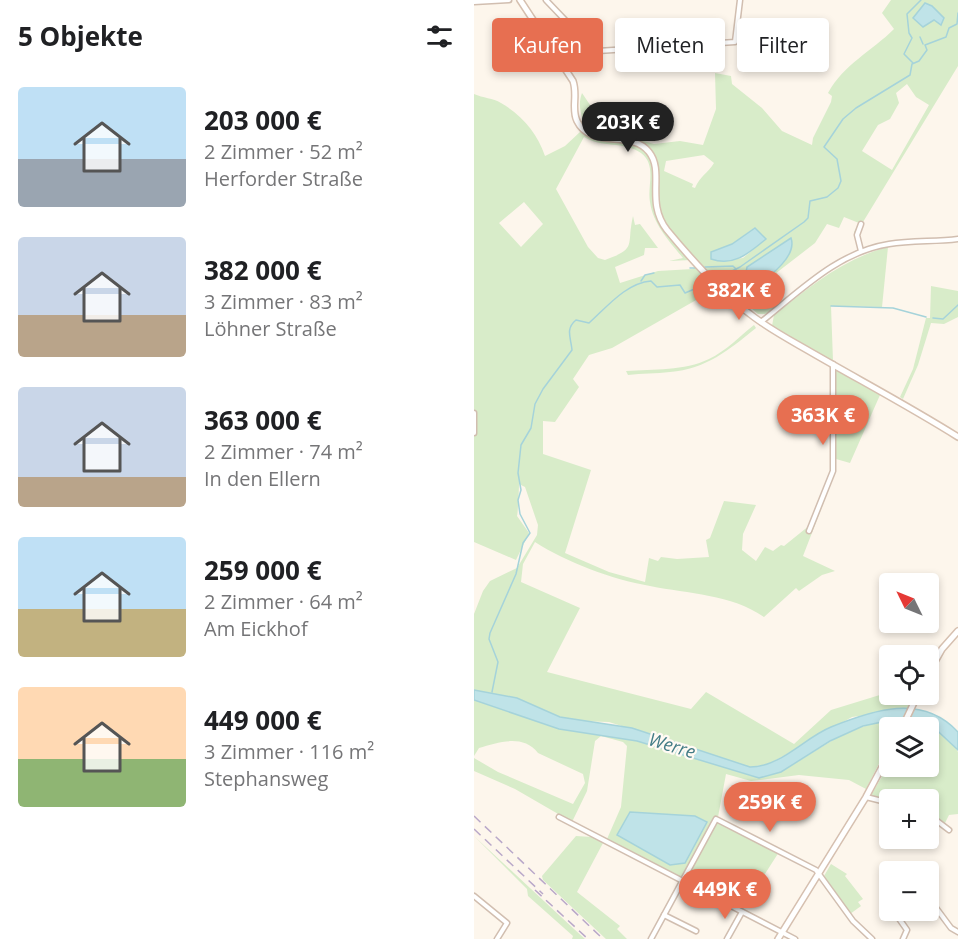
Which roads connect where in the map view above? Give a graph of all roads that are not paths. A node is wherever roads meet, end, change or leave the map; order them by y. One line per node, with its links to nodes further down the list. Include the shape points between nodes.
1 (508, 0): 5 (street)
2 (546, 0): 3 (street, via 588,44 598,51 614,51 735,42)
3 (740, 0)
4 (523, 1): 9 (main road, via 573,81 580,126 592,135 634,142 649,152 656,166 654,198 660,219 733,300)
5 (474, 2)
6 (861, 224): 8 (street, via 857,235)
7 (958, 239): 8 (street, via 888,244)
8 (861, 251): 9 (street, via 828,269)
9 (760, 322): 10 (main road)
10 (833, 364): 13 (main road); 14 (street, via 833,471)
11 (474, 416): 12 (street)
12 (474, 433)
13 (958, 437)
14 (809, 531)
15 (958, 631): 16 (main road)
16 (939, 654)
17 (879, 773): 18 (main road)
18 (866, 797): 19 (street); 23 (main road)
19 (879, 800)
20 (560, 817): 24 (street)
21 (939, 822): 22 (street)
22 (949, 830)
23 (818, 873): 24 (street, via 716,819); 32 (main road); 38 (street, via 853,921)
24 (682, 881): 27 (street); 28 (street)
25 (474, 896): 33 (street, via 507,923)
26 (939, 911): 31 (street)
27 (742, 912): 32 (street); 35 (street)
28 (664, 915): 30 (street); 34 (street)
29 (901, 921): 39 (street, via 907,930)
30 (696, 931)
31 (958, 932)
32 (782, 933): 36 (main road); 37 (street)
33 (497, 939)
34 (651, 939)
35 (727, 939)
36 (778, 939)
37 (795, 939)
38 (872, 939)
39 (903, 939)

